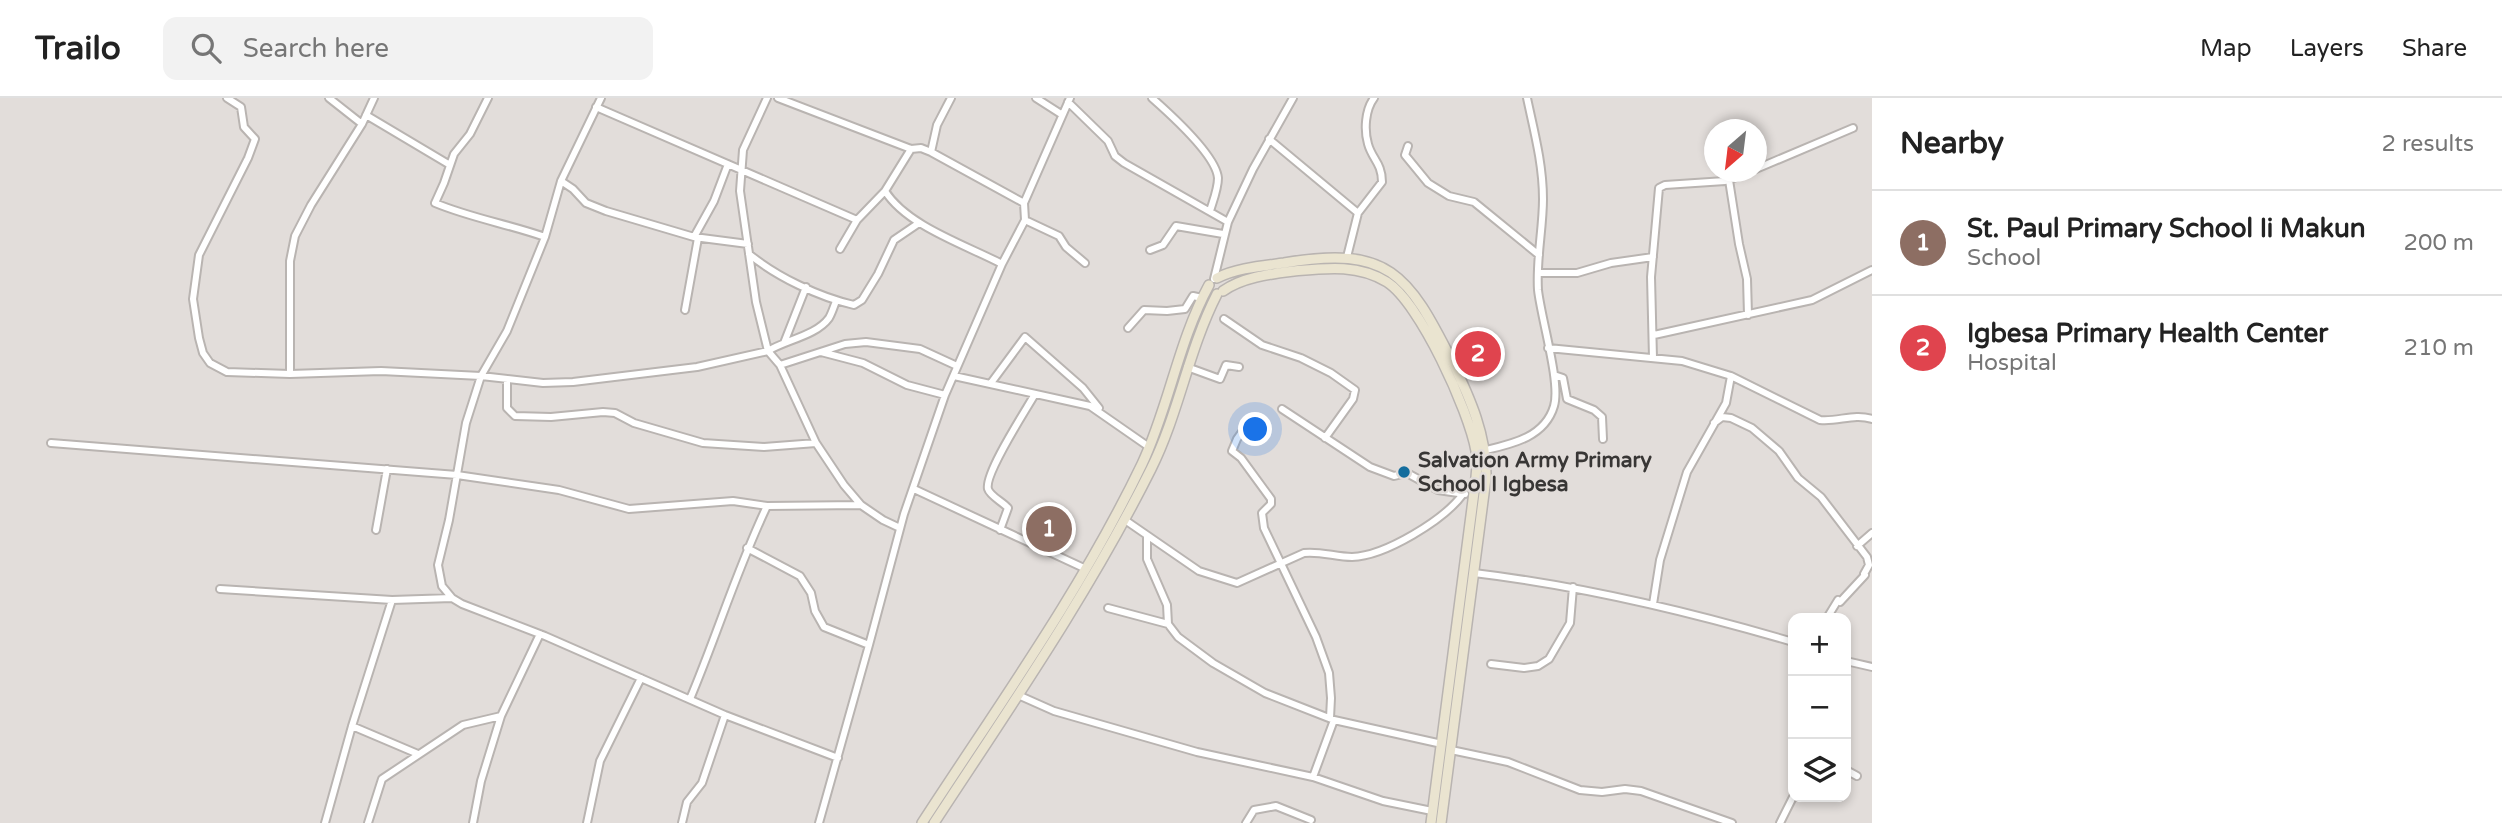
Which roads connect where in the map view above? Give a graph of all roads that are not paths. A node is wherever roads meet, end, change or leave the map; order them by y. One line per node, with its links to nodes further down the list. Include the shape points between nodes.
1 (228, 98): 72 (street, via 241,107 244,127 255,139 199,255 193,299 199,338 203,354 218,369)
2 (329, 98): 18 (street)
3 (374, 98): 17 (street)
4 (488, 98): 26 (street)
5 (601, 98): 15 (street)
6 (767, 98): 27 (street, via 743,150)
7 (778, 98): 22 (street)
8 (951, 98): 23 (street, via 937,125)
9 (1036, 98): 16 (street)
10 (1152, 98): 33 (street, via 1184,127 1215,168 1217,186)
11 (1293, 98): 20 (street)
12 (1374, 98): 34 (street, via 1367,115 1368,144 1381,167 1382,182)
13 (1527, 98): 46 (street, via 1543,195)
14 (1069, 100): 16 (street); 33 (street, via 1108,141 1115,156)
15 (596, 107): 24 (street); 28 (street)
16 (1061, 114): 32 (street)
17 (366, 115): 18 (street); 26 (street)
18 (362, 124): 72 (street, via 295,236 290,261)
19 (1853, 128): 25 (street)
20 (1269, 139): 34 (street); 37 (street)
21 (1408, 146): 46 (street, via 1405,155 1428,183 1449,196 1474,202)
22 (911, 149): 23 (street); 31 (street)
23 (931, 152): 32 (street)
24 (728, 164): 27 (street); 41 (street)
25 (1767, 164)
26 (450, 165): 40 (street, via 435,203)
27 (740, 170): 35 (street); 42 (street)
28 (561, 181): 40 (street); 41 (street, via 596,208)
29 (1704, 182): 48 (street, via 1659,188)
30 (1729, 182): 59 (street, via 1747,279)
31 (885, 191): 35 (street); 38 (street)
32 (1024, 203): 36 (street)
33 (1210, 211): 37 (street)
34 (1358, 214): 47 (street)
35 (857, 219): 43 (street)
36 (1025, 220): 49 (street, via 1059,236); 50 (street)
37 (1228, 222): 39 (street)
38 (919, 223): 50 (street); 57 (street, via 894,240 862,300 854,305)
39 (1223, 234): 44 (street, via 1175,226 1163,245); 53 (street)
40 (545, 236): 73 (street, via 508,331)
41 (696, 238): 42 (street); 58 (street)
42 (748, 244): 45 (street)
43 (839, 249)
44 (1150, 250)
45 (749, 254): 54 (street, via 772,272); 65 (street)
46 (1539, 255): 52 (street)
47 (1347, 257): 53 (street, via 1249,269); 91 (street, via 1384,268 1418,298 1461,379)
48 (1653, 257): 52 (street, via 1577,273); 62 (street)
49 (1085, 263)
50 (1002, 264): 69 (street)
51 (1872, 270): 59 (street, via 1812,300)
52 (1538, 273): 64 (street)
53 (1213, 281): 55 (street, via 1210,292); 55 (street, via 1224,283); 56 (street)
54 (806, 287): 57 (street); 63 (street)
55 (1220, 293): 70 (street); 96 (street, via 1267,275 1337,268 1375,276 1396,289 1423,326 1468,423 1476,452)
56 (1202, 298): 61 (street, via 1193,296 1185,309 1144,310); 90 (street)
57 (836, 301): 63 (street, via 828,319)
58 (685, 310)
59 (1748, 315): 62 (street)
60 (1224, 319): 86 (street, via 1262,345 1311,363 1355,390)
61 (1128, 328)
62 (1654, 335): 67 (street)
63 (784, 343): 65 (street)
64 (1548, 348): 67 (street); 75 (street)
65 (768, 351): 68 (street); 77 (street, via 697,367 573,382)
66 (819, 352): 68 (street); 69 (street, via 866,342 920,349); 80 (street, via 863,363 907,385)
67 (1653, 358): 76 (street, via 1682,361)
68 (780, 365): 89 (street)
69 (957, 366): 74 (street)
70 (1187, 367): 71 (street, via 1216,379 1229,364); 99 (street, via 1169,426)
71 (1239, 368)
72 (290, 374): 73 (street, via 381,371)
73 (481, 376): 77 (street); 93 (street, via 466,423)
74 (954, 376): 78 (street); 80 (street)
75 (1554, 376): 87 (street, via 1563,378 1567,398 1599,413 1604,422); 91 (street, via 1554,407 1540,428 1517,443)
76 (1731, 376): 83 (street, via 1820,420); 84 (street, via 1726,403)
77 (507, 380): 89 (street, via 507,408 514,416 615,413 703,443 764,447)
78 (990, 383): 79 (street); 82 (street, via 1025,337 1083,388)
79 (1035, 394): 82 (street); 102 (street, via 988,485 1008,508)
80 (945, 395): 94 (street)
81 (1282, 409): 86 (street)
82 (1098, 410): 90 (street)
83 (1872, 419)
84 (1714, 423): 105 (street, via 1731,418 1770,442 1798,478 1821,497); 115 (street, via 1687,471 1660,560)
85 (1247, 425): 107 (street, via 1232,451 1271,499 1262,513 1263,524)
86 (1325, 438): 95 (street, via 1376,470 1394,476 1407,473 1438,490)
87 (1603, 439)
88 (51, 443): 92 (street)
89 (816, 443): 97 (street)
90 (1149, 447): 109 (street)
91 (1486, 450): 110 (street)
92 (387, 469): 93 (street); 101 (street)
93 (457, 475): 98 (street, via 559,490 629,509 733,501); 113 (street, via 438,565 442,586)
94 (914, 489): 100 (street); 102 (street)
95 (1463, 494): 96 (street); 107 (street, via 1448,511 1385,551 1353,557 1314,551)
96 (1474, 495): 132 (street)
97 (861, 505): 98 (street); 100 (street)
98 (767, 506): 106 (street)
99 (1125, 520): 104 (street); 126 (street)
100 (900, 528): 121 (street)
101 (376, 530)
102 (1000, 530): 109 (street)
103 (1872, 533): 105 (street)
104 (1147, 536): 107 (street, via 1203,573 1237,583); 118 (street, via 1147,559 1167,606)
105 (1857, 546): 108 (street)
106 (747, 548): 121 (street, via 800,576 824,627); 127 (street)
107 (1281, 563): 130 (street, via 1329,673)
108 (1870, 563): 117 (street, via 1866,576)
109 (1086, 569): 147 (street)
110 (1474, 573): 111 (street); 132 (street)
111 (1573, 587): 115 (street); 123 (street, via 1570,623 1549,659 1524,668)
112 (220, 589): 114 (street)
113 (452, 598): 114 (street); 119 (street)
114 (392, 600): 131 (street)
115 (1653, 604): 120 (street)
116 (1108, 608): 118 (street)
117 (1830, 613)
118 (1168, 624): 130 (street, via 1178,637 1232,676)
119 (540, 634): 125 (street); 129 (street)
120 (1788, 641)
121 (870, 645): 134 (street)
122 (1851, 662): 124 (street)
123 (1491, 664)
124 (1872, 667)
125 (640, 678): 127 (street); 144 (street, via 600,761)
126 (1018, 695): 137 (street, via 1054,711 1197,752); 148 (street)
127 (690, 699): 128 (street)
128 (725, 715): 134 (street); 145 (street, via 702,783 687,802)
129 (501, 716): 133 (street, via 463,725); 143 (street)
130 (1332, 719): 132 (street); 137 (street)
131 (352, 726): 133 (street); 141 (street)
132 (1447, 747): 139 (street); 151 (street); 152 (street, via 1508,762 1580,790 1641,791)
133 (418, 754): 142 (street, via 382,779)
134 (838, 758): 146 (street)
135 (1851, 773): 136 (street)
136 (1857, 776)
137 (1312, 777): 139 (street, via 1382,802)
138 (1790, 802): 153 (street)
139 (1432, 811): 150 (street)
140 (1311, 820): 149 (street, via 1276,806 1254,810)
141 (325, 823)
142 (369, 823)
143 (473, 823)
144 (587, 823)
145 (682, 823)
146 (818, 823)
147 (922, 823)
148 (934, 823)
149 (1247, 823)
150 (1431, 823)
151 (1441, 823)
152 (1730, 823)
153 (1780, 823)

